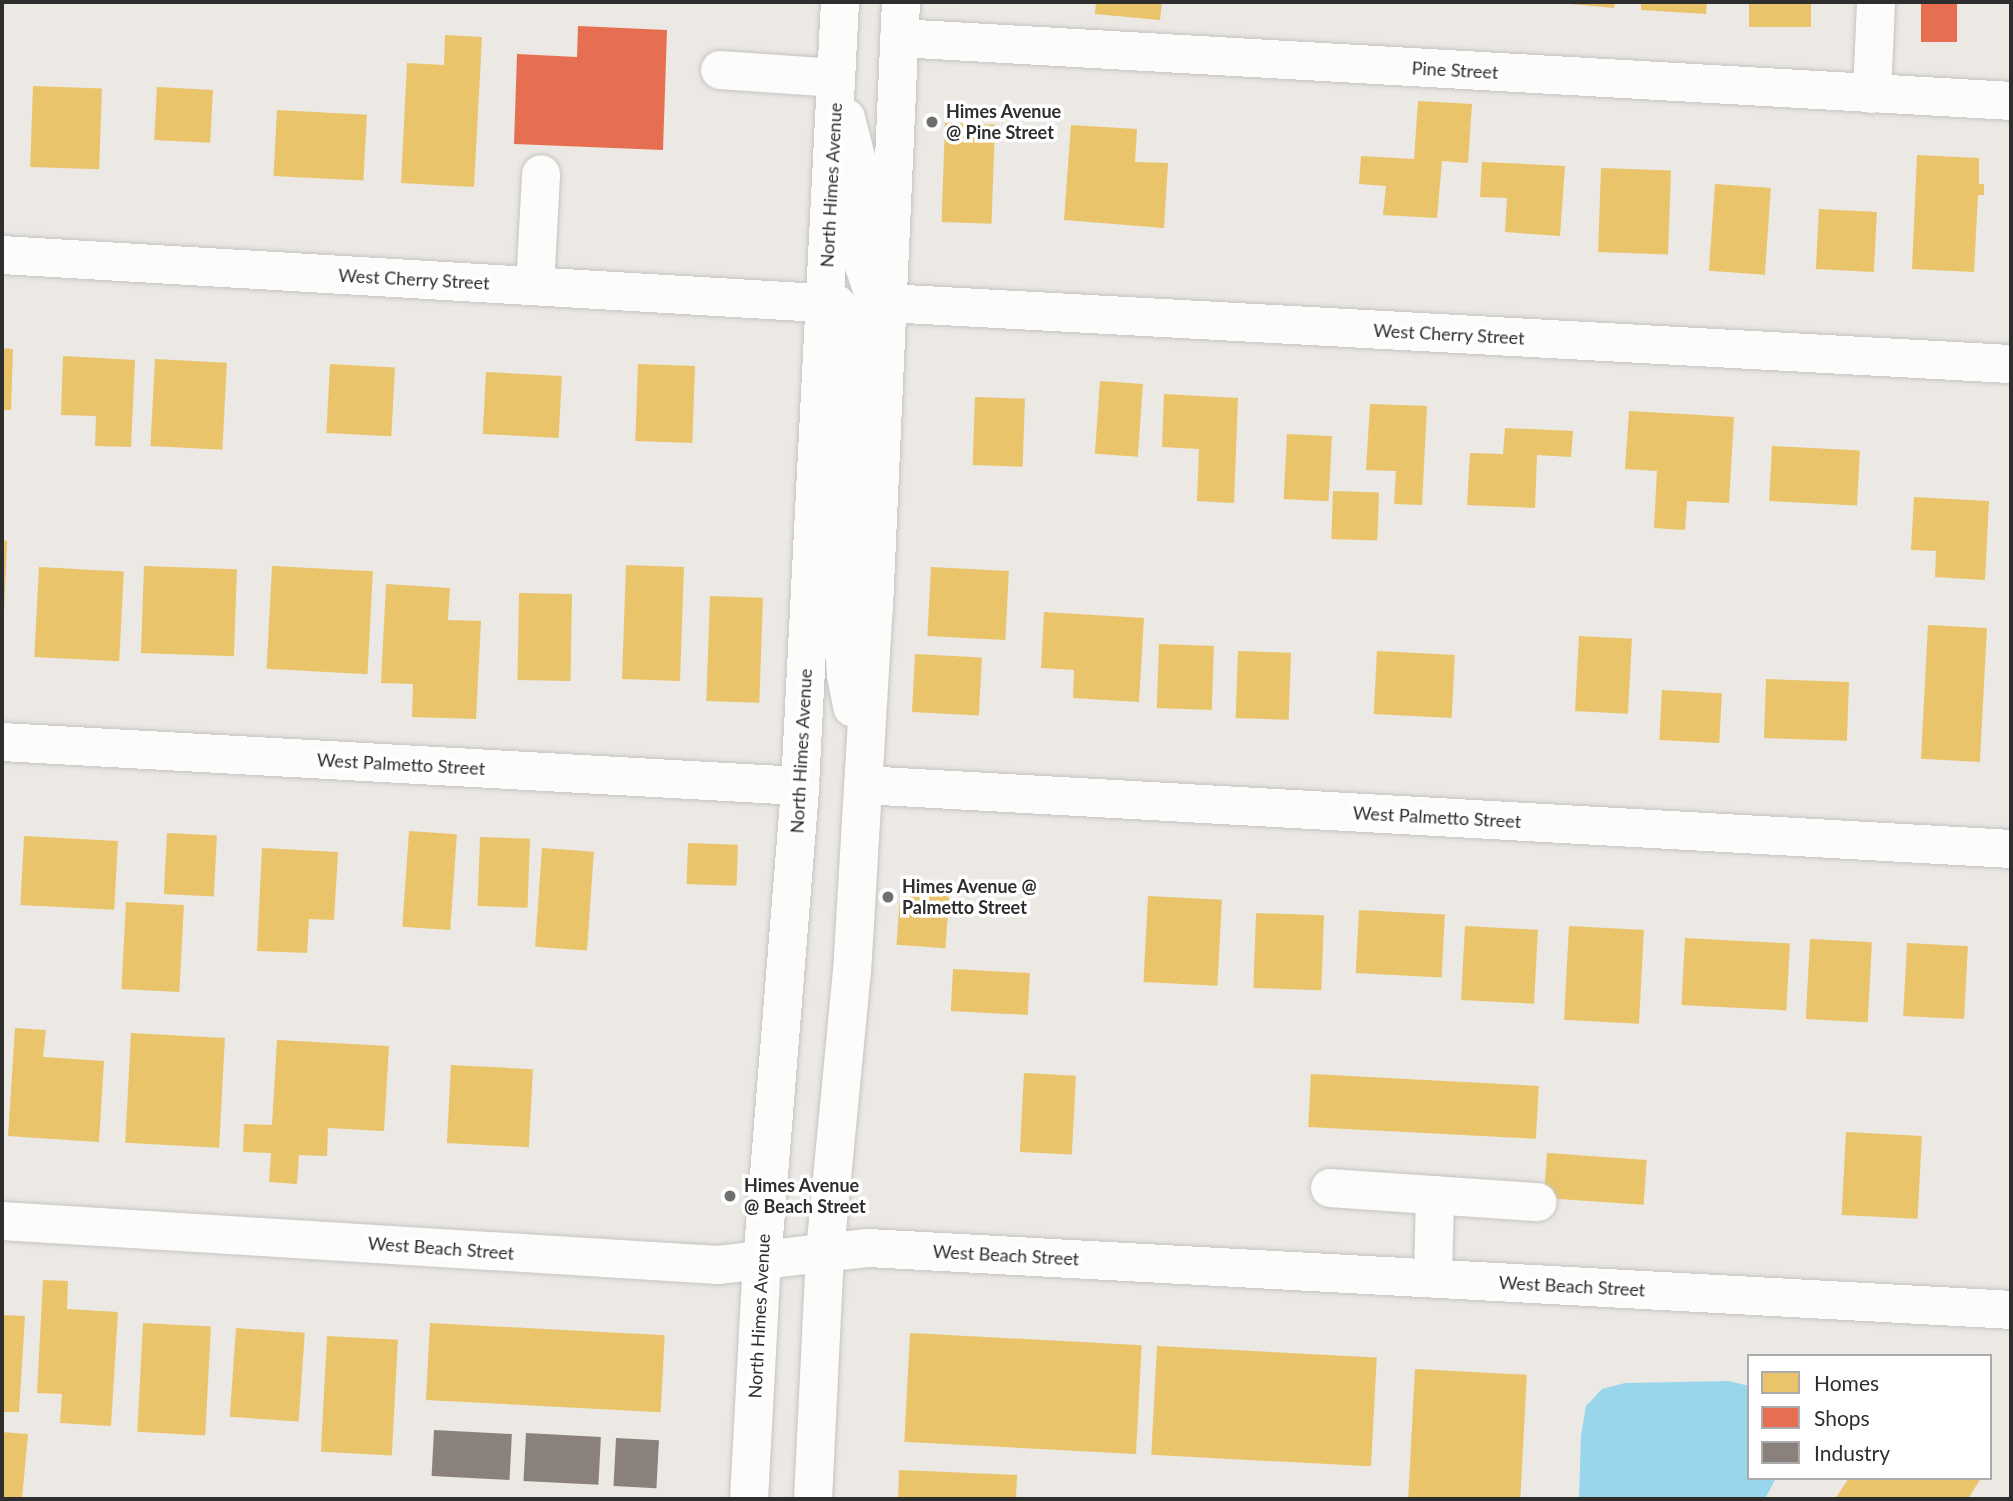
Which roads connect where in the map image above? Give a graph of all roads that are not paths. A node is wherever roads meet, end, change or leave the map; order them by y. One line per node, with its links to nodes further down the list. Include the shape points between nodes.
1 (840, 2): 5 (street, North Himes Avenue)
2 (1876, 2): 6 (street)
3 (900, 20): 6 (street, Pine Street); 12 (street)
4 (720, 70): 5 (street)
5 (836, 78): 11 (street, North Himes Avenue); 12 (street, via 861,177 858,229 864,266 872,289)
6 (1872, 94): 7 (street, Pine Street)
7 (2011, 102)
8 (541, 174): 10 (street)
9 (2, 255): 10 (street, West Cherry Street)
10 (535, 286): 11 (street, West Cherry Street)
11 (825, 303): 15 (street, via 846,312 857,338 843,632 846,676); 16 (street, North Himes Avenue)
12 (887, 303): 13 (street, West Cherry Street); 15 (street)
13 (2011, 364)
14 (2, 742): 16 (street, West Palmetto Street)
15 (864, 768): 17 (street, West Palmetto Street); 22 (street, via 852,972)
16 (800, 786): 23 (street, North Himes Avenue)
17 (2011, 849)
18 (1330, 1188): 19 (street)
19 (1435, 1195): 20 (street); 24 (street)
20 (1538, 1202)
21 (2, 1221): 23 (street, West Beach Street, via 718,1265)
22 (825, 1251): 23 (street, West Beach Street); 24 (street, West Beach Street, via 868,1248); 28 (street)
23 (762, 1262): 27 (street, North Himes Avenue)
24 (1433, 1278): 26 (street, West Beach Street)
25 (2011, 1299): 26 (street)
26 (2011, 1310)
27 (749, 1499)
28 (813, 1499)

